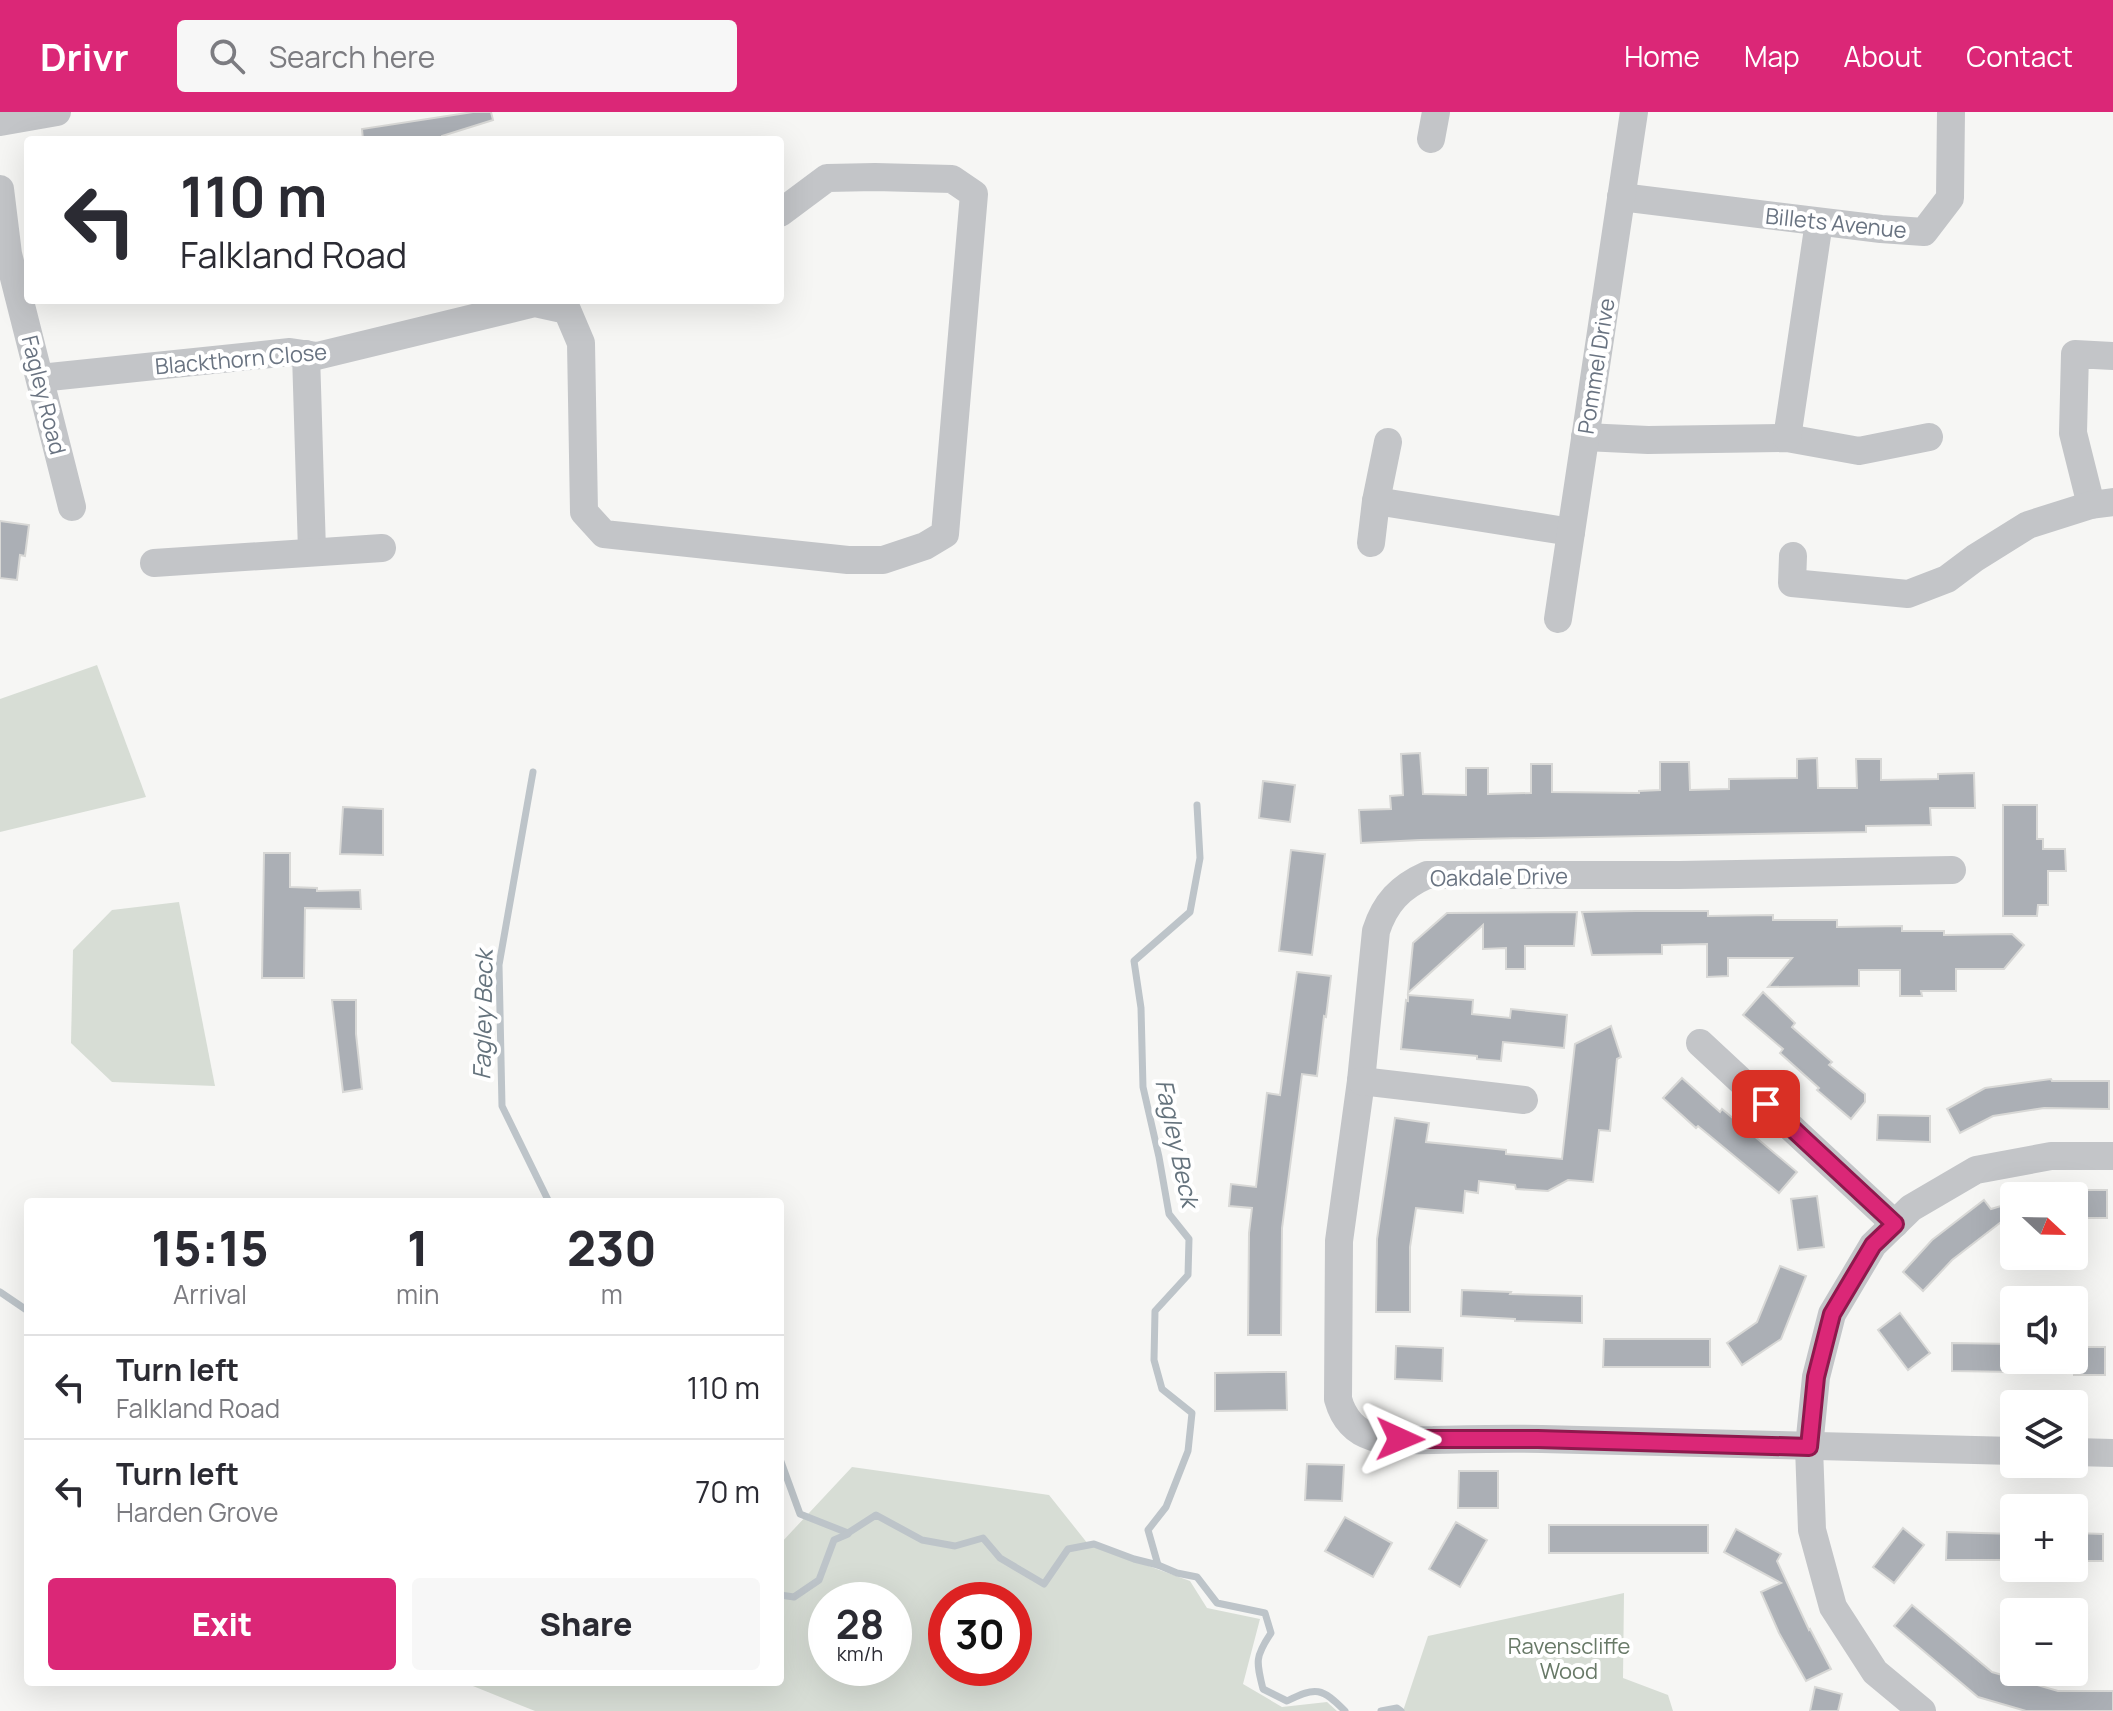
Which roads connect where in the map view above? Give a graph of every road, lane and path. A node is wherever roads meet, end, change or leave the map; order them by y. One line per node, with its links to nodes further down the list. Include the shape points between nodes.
1 (57, 112): 4 (street)
2 (1634, 112): 6 (street, Pommel Drive)
3 (1951, 112): 8 (street, Billets Avenue, via 1950,198 1924,232)
4 (0, 122)
5 (0, 189): 9 (street, Fagley Road)
6 (1621, 197): 8 (street, Billets Avenue); 15 (street, Pommel Drive)
7 (784, 210): 11 (street, Blackthorn Close, via 827,178 952,179 974,194 945,534 925,546 883,560 848,560 604,534 584,512 581,343)
8 (1819, 222): 17 (street)
9 (4, 255): 14 (street, Fagley Road)
10 (531, 304): 12 (street, Blackthorn Close, via 317,356)
11 (573, 305)
12 (306, 354): 14 (street, Blackthorn Close); 25 (street)
13 (2113, 356): 20 (street, via 2075,354 2073,433)
14 (40, 378): 21 (street, Fagley Road)
15 (1585, 437): 17 (street); 22 (street, Pommel Drive)
16 (1929, 437): 17 (street, via 1859,451)
17 (1787, 438)
18 (1388, 442): 19 (street)
19 (1376, 501): 22 (street); 23 (street)
20 (2102, 503): 26 (street, via 2028,525 1947,579 1908,594 1792,583)
21 (72, 507)
22 (1571, 532): 28 (street, Pommel Drive)
23 (1371, 543)
24 (382, 548): 25 (street)
25 (312, 551): 27 (street)
26 (1793, 556)
27 (154, 563)
28 (1558, 619)
29 (1952, 870): 31 (street, Oakdale Drive, via 1427,875 1399,891 1376,931)
30 (1700, 1043): 34 (street)
31 (1361, 1081): 32 (street); 35 (street, Oakdale Drive, via 1339,1241 1338,1399 1357,1430 1380,1439)
32 (1524, 1100)
33 (2113, 1156): 34 (street, via 2051,1156 1976,1170 1911,1208)
34 (1895, 1224): 35 (street, via 1873,1245 1832,1314 1816,1377)
35 (1809, 1447): 36 (street); 39 (street, via 1812,1530 1833,1607 1875,1672)
36 (2000, 1451)
37 (2088, 1452): 38 (street)
38 (2113, 1453)
39 (1922, 1711)

